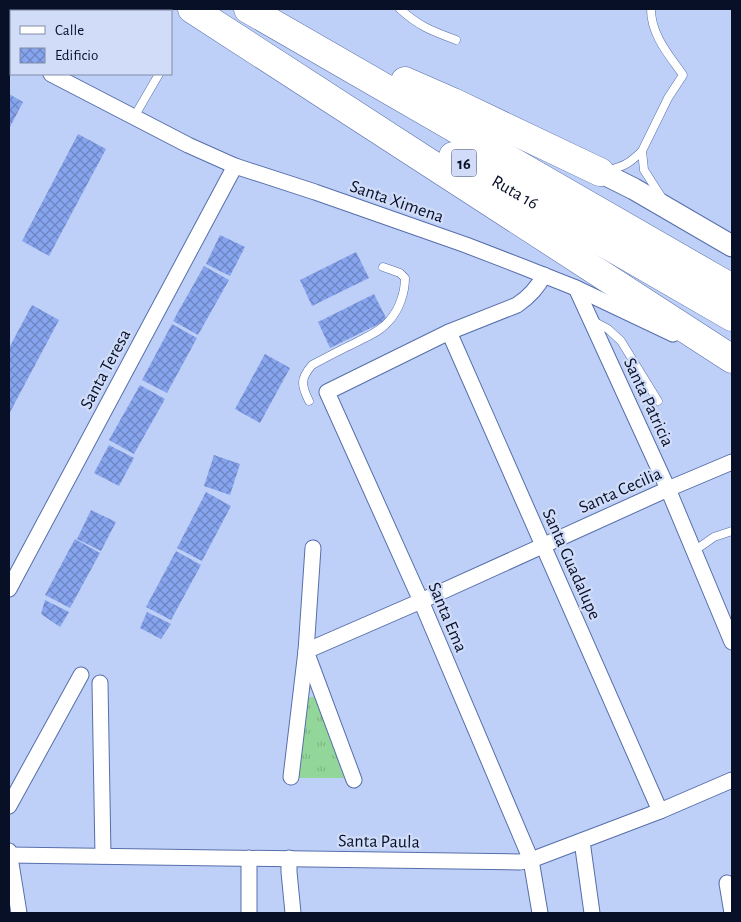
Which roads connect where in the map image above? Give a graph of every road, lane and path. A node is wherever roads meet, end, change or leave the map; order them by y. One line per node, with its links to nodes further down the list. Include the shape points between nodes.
1 (194, 9): 19 (highway, Ruta 16 / 16); 22 (highway)
2 (248, 9): 5 (highway, Ruta 16 / 16)
3 (400, 9): 6 (lane, via 431,31)
4 (651, 9): 10 (lane, via 656,36 683,75)
5 (295, 35): 12 (highway, via 453,102); 18 (highway, Ruta 16 / 16)
6 (456, 40)
7 (53, 75): 9 (street, Santa Ximena)
8 (158, 75): 9 (lane)
9 (134, 117): 11 (street, Santa Ximena)
10 (642, 151): 12 (lane, via 620,168); 13 (lane, via 644,170)
11 (234, 166): 16 (street, Santa Ximena, via 316,192); 31 (street, Santa Teresa)
12 (600, 172): 13 (main road)
13 (672, 212): 14 (main road)
14 (732, 246)
15 (384, 267): 23 (lane, via 400,272 405,278 402,298 395,312 377,332 312,365 302,386)
16 (544, 275): 17 (street, Santa Ximena); 21 (street, via 534,291 517,305)
17 (576, 288): 20 (street, Santa Patricia); 22 (street, Santa Ximena)
18 (732, 288)
19 (732, 317)
20 (591, 320): 24 (lane, via 620,341); 26 (street, Santa Patricia)
21 (449, 332): 28 (street, Santa Guadalupe); 32 (street, Santa Ema, via 327,392)
22 (732, 359)
23 (309, 401)
24 (658, 401)
25 (732, 462): 26 (street, Santa Cecilia)
26 (668, 489): 28 (street, Santa Cecilia); 30 (street, Santa Patricia)
27 (732, 531): 30 (lane, via 714,537)
28 (543, 545): 32 (street, Santa Cecilia); 41 (street, Santa Guadalupe)
29 (313, 548): 34 (street)
30 (694, 551): 33 (street, Santa Patricia)
31 (9, 589)
32 (421, 601): 34 (street, Santa Cecilia); 47 (street, Santa Ema)
33 (732, 639)
34 (306, 651): 37 (street); 38 (street)
35 (81, 675): 40 (street)
36 (100, 684): 44 (street)
37 (291, 777)
38 (354, 780)
39 (732, 780): 41 (street, Santa Paula)
40 (9, 806)
41 (660, 811): 42 (street, Santa Paula)
42 (582, 841): 47 (street, Santa Paula); 53 (street)
43 (9, 854): 44 (street, Santa Paula); 49 (street)
44 (103, 856): 45 (street, Santa Paula)
45 (249, 858): 46 (street, Santa Paula); 50 (street)
46 (289, 858): 47 (street, Santa Paula); 51 (street)
47 (531, 860): 52 (street, Santa Ema)
48 (726, 882): 54 (street)
49 (19, 913)
50 (249, 913)
51 (293, 913)
52 (540, 913)
53 (592, 913)
54 (732, 913)

